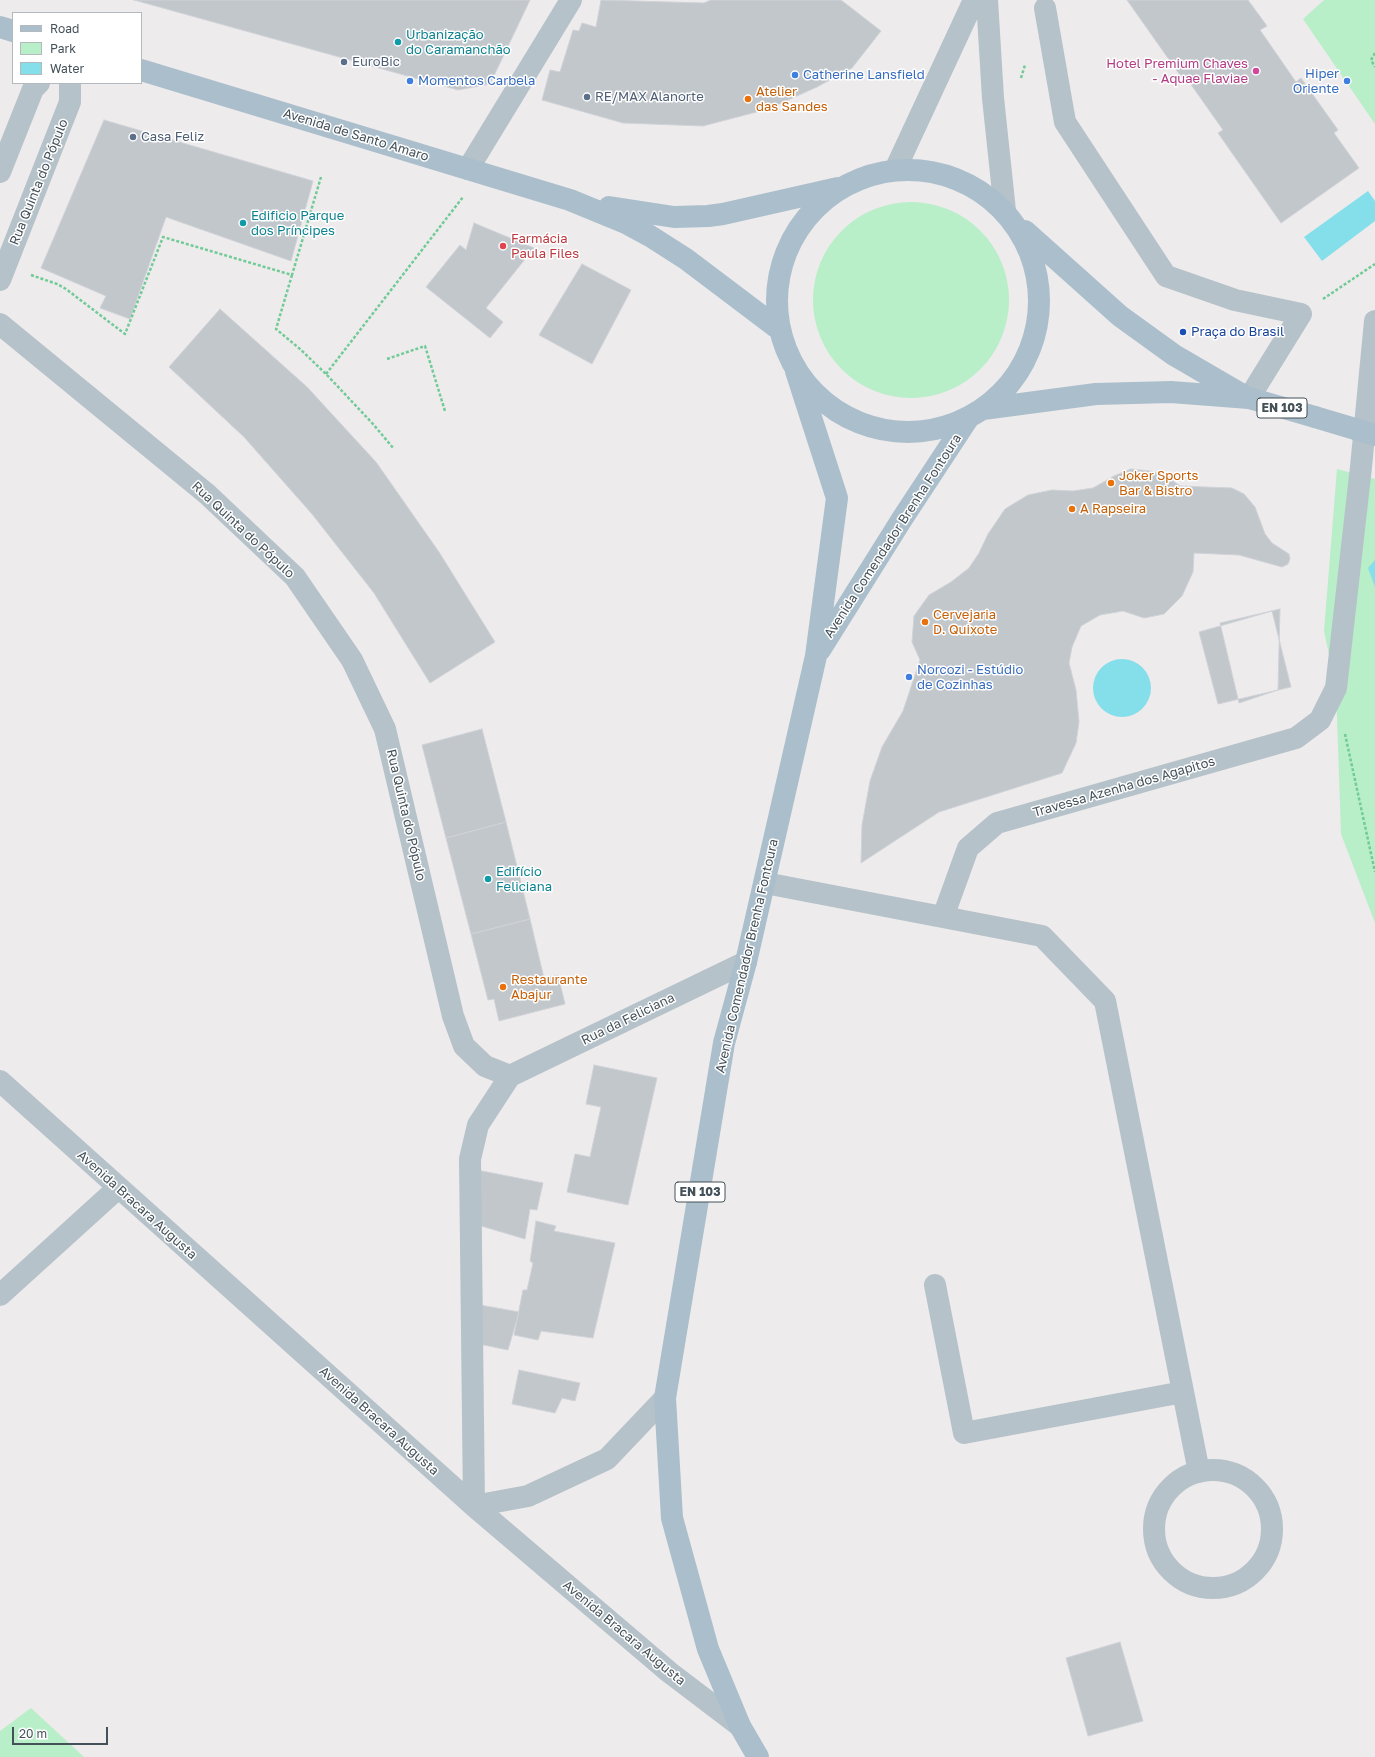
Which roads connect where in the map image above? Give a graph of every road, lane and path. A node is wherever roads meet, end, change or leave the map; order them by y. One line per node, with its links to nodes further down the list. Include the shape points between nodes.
1 (571, 0): 12 (street)
2 (974, 0): 13 (street)
3 (987, 0): 19 (street, via 993,98)
4 (1045, 8): 24 (street, via 1065,122 1166,276 1235,300)
5 (0, 27): 6 (main road)
6 (12, 31)
7 (1375, 53): 8 (path, via 1371,60)
8 (1375, 67)
9 (142, 70): 12 (main road, Avenida de Santo Amaro)
10 (38, 84): 14 (street, via 33,90)
11 (70, 84): 23 (street, Rua Quinta do Pópulo, via 70,102)
12 (468, 169): 18 (main road, Avenida de Santo Amaro)
13 (895, 170): 16 (main road, via 868,175); 19 (main road, via 936,172 973,186)
14 (0, 172)
15 (321, 177): 22 (path)
16 (843, 186): 18 (main road, via 723,214 692,218 655,215); 27 (main road, via 810,213 788,248 777,289)
17 (463, 196): 30 (path)
18 (570, 200): 27 (main road, via 626,223 650,236 686,259)
19 (1009, 216): 31 (main road, via 1120,316 1174,355); 33 (main road, via 1032,257 1040,299 1033,341 1014,379)
20 (1375, 264): 24 (path)
21 (30, 275): 22 (path, via 66,289 125,334 163,237)
22 (292, 276): 30 (path, via 276,329)
23 (0, 280)
24 (1301, 314): 31 (street)
25 (1375, 321): 36 (street)
26 (0, 324): 43 (street, Rua Quinta do Pópulo, via 207,494 295,577 352,660 386,729 453,1016 464,1046 485,1066)
27 (780, 330): 29 (main road)
28 (387, 359): 32 (path, via 426,346)
29 (796, 371): 33 (main road, via 822,401 855,422 893,432 932,430); 37 (main road, Avenida Comendador Brenha Fontoura, via 837,498)
30 (326, 374): 35 (path)
31 (1249, 398): 33 (main road, via 1171,392 1103,394); 34 (main road, EN 103, bridge)
32 (445, 410)
33 (976, 413): 37 (main road, Avenida Comendador Brenha Fontoura, via 902,518)
34 (1375, 435)
35 (394, 449)
36 (1365, 481): 41 (street, Travessa Azenha dos Agapitos, via 1336,688 1320,720 1296,738 997,823 968,848)
37 (816, 656): 40 (main road, Avenida Comendador Brenha Fontoura / EN 103)
38 (1345, 734): 39 (path)
39 (1375, 872)
40 (765, 883): 41 (street); 42 (main road, Avenida Comendador Brenha Fontoura / EN 103)
41 (943, 917): 48 (street, via 1042,936 1105,1001)
42 (746, 962): 43 (street, Rua da Feliciana); 49 (main road, Avenida Comendador Brenha Fontoura / EN 103, via 724,1044)
43 (510, 1076): 51 (street, via 478,1125 470,1159)
44 (0, 1081): 45 (street, Avenida Bracara Augusta)
45 (118, 1188): 47 (street); 51 (street, Avenida Bracara Augusta)
46 (934, 1285): 48 (street, via 964,1433)
47 (0, 1295)
48 (1183, 1392): 50 (street)
49 (665, 1398): 51 (street, via 607,1459 528,1496); 52 (main road, Avenida Comendador Brenha Fontoura / EN 103, via 672,1518 708,1649)
50 (1199, 1472): 50 (street, via 1182,1479 1167,1491 1157,1509 1154,1529 1158,1550 1168,1567 1183,1581 1202,1588 1223,1588 1242,1581 1257,1569 1267,1553 1272,1535 1271,1516 1264,1499 1252,1484 1236,1474 1218,1470)
51 (474, 1506): 52 (street, Avenida Bracara Augusta, via 669,1672)
52 (740, 1726): 53 (main road, Avenida Bracara Augusta / EN 103)
53 (758, 1757)

